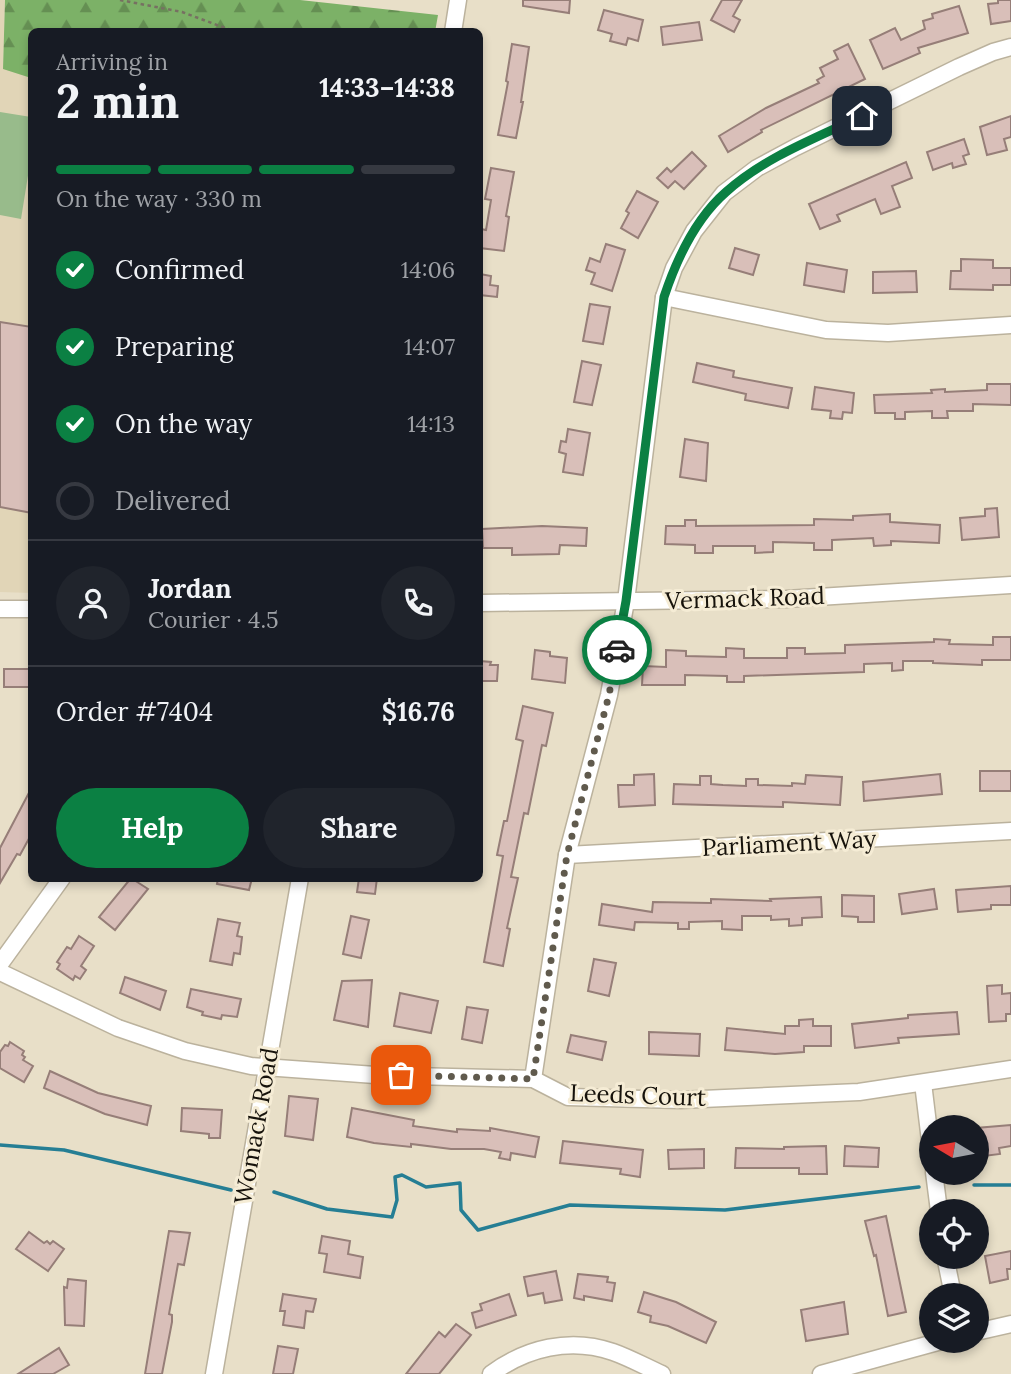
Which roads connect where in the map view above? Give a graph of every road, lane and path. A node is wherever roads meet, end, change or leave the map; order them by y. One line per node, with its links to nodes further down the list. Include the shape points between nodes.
1 (120, 0): 3 (path, via 182,12)
2 (458, 0): 4 (street)
3 (225, 28)
4 (454, 28)
5 (1011, 47): 6 (street, via 959,67 757,168 724,193 694,231)
6 (664, 297): 7 (street, via 826,330 888,334); 9 (street)
7 (1011, 325)
8 (1011, 585): 9 (street, Vermack Road, via 786,599)
9 (626, 601): 10 (street, Vermack Road); 14 (street, via 609,695)
10 (483, 603)
11 (0, 609): 12 (street)
12 (28, 609)
13 (1011, 831): 14 (street, Parliament Way)
14 (567, 855): 21 (street)
15 (59, 882): 17 (street)
16 (299, 882): 19 (street, Womack Road)
17 (0, 964)
18 (0, 972): 19 (street, Leeds Court, via 118,1028 185,1051)
19 (267, 1068): 21 (street, Leeds Court); 27 (street, Womack Road)
20 (1011, 1069): 22 (street, Leeds Court)
21 (533, 1079): 22 (street, Leeds Court, via 568,1097 680,1100 859,1092)
22 (923, 1083): 23 (street)
23 (927, 1115)
24 (1011, 1324): 25 (street)
25 (989, 1329)
26 (919, 1347): 30 (street)
27 (214, 1374)
28 (491, 1374): 29 (street, via 533,1351 588,1345)
29 (662, 1374)
30 (821, 1374)

